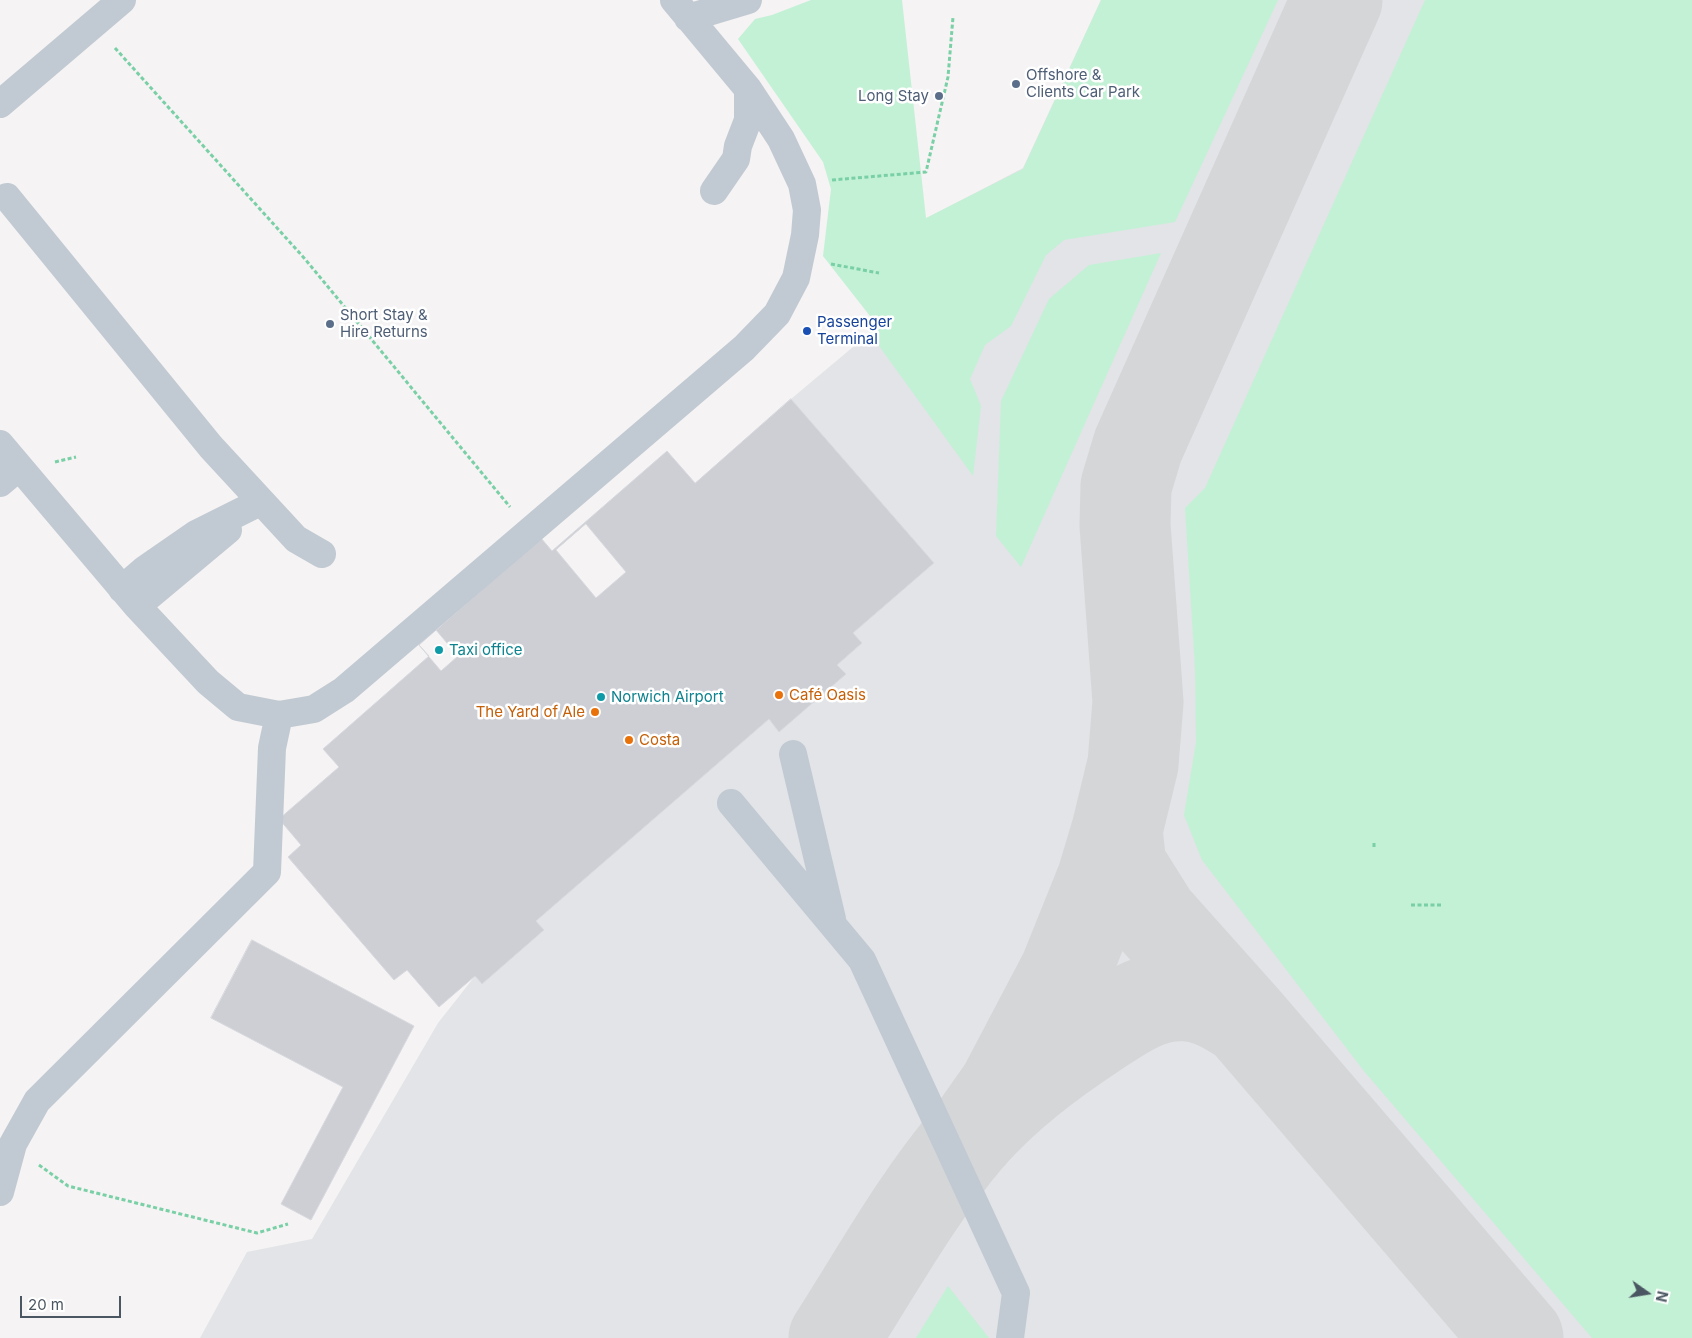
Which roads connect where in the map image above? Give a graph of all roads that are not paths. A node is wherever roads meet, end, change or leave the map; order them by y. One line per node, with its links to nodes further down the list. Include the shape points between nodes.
1 (122, 0): 5 (lane)
2 (748, 0): 3 (lane)
3 (681, 9): 4 (lane)
4 (748, 89): 6 (lane, via 748,120 736,159); 13 (lane, via 781,139 802,184 807,210 796,278 777,314 744,348 344,690 314,709)
5 (0, 104)
6 (714, 191)
7 (7, 197): 10 (lane, via 211,447)
8 (0, 444): 9 (lane)
9 (10, 475): 12 (lane)
10 (260, 502): 11 (lane, via 296,539); 12 (lane)
11 (322, 554)
12 (130, 597): 13 (lane, via 208,682 238,707)
13 (279, 715): 17 (lane, via 272,748 267,872 37,1101 13,1144)
14 (793, 754): 16 (lane)
15 (731, 804): 16 (lane)
16 (833, 926): 18 (lane, via 862,960 1016,1293)
17 (0, 1192)
18 (1010, 1338)

